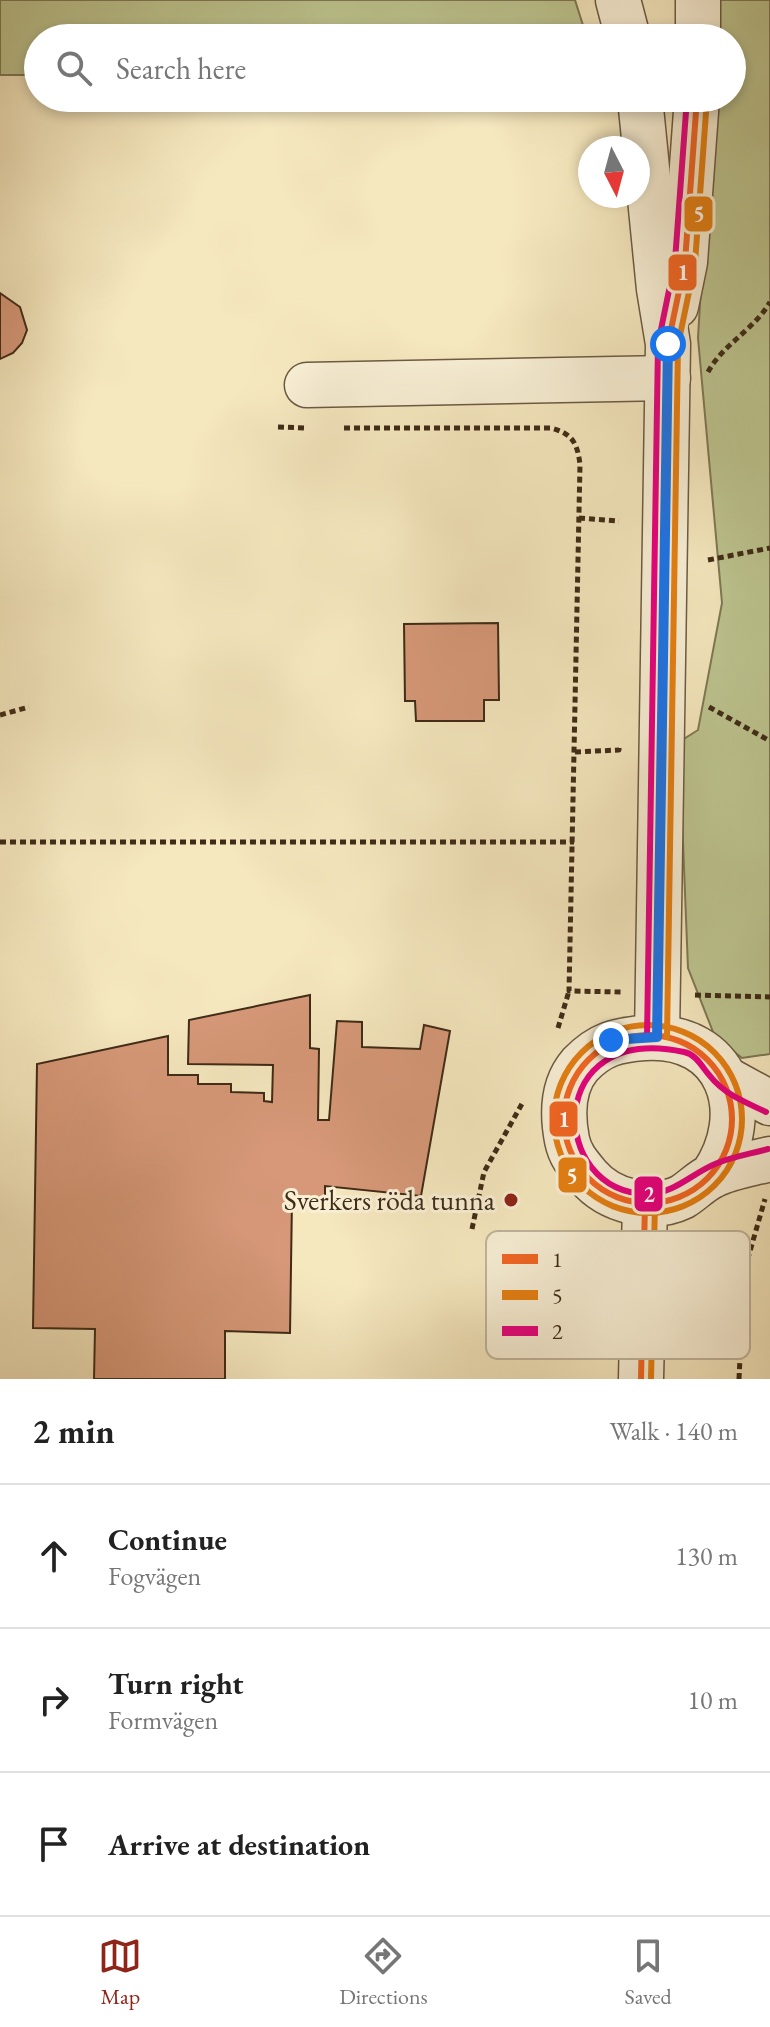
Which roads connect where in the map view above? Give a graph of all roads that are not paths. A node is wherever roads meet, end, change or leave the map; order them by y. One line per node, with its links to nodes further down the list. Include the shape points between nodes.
1 (618, 0): 3 (street)
2 (698, 0): 4 (street)
3 (624, 24)
4 (698, 24)
5 (641, 112): 7 (street, via 659,289)
6 (696, 112): 7 (street)
7 (681, 369): 8 (street); 9 (street, via 660,712)
8 (307, 385)
9 (657, 1037): 10 (street, via 692,1043); 14 (street, via 611,1040 579,1066 567,1088 562,1116 570,1153 596,1186)
10 (726, 1079): 11 (street); 13 (street, via 734,1114 725,1158)
11 (770, 1103)
12 (769, 1159): 13 (street)
13 (712, 1176): 14 (street, via 680,1198)
14 (645, 1204): 15 (street)
15 (644, 1231)
16 (641, 1359): 17 (street)
17 (641, 1379)

